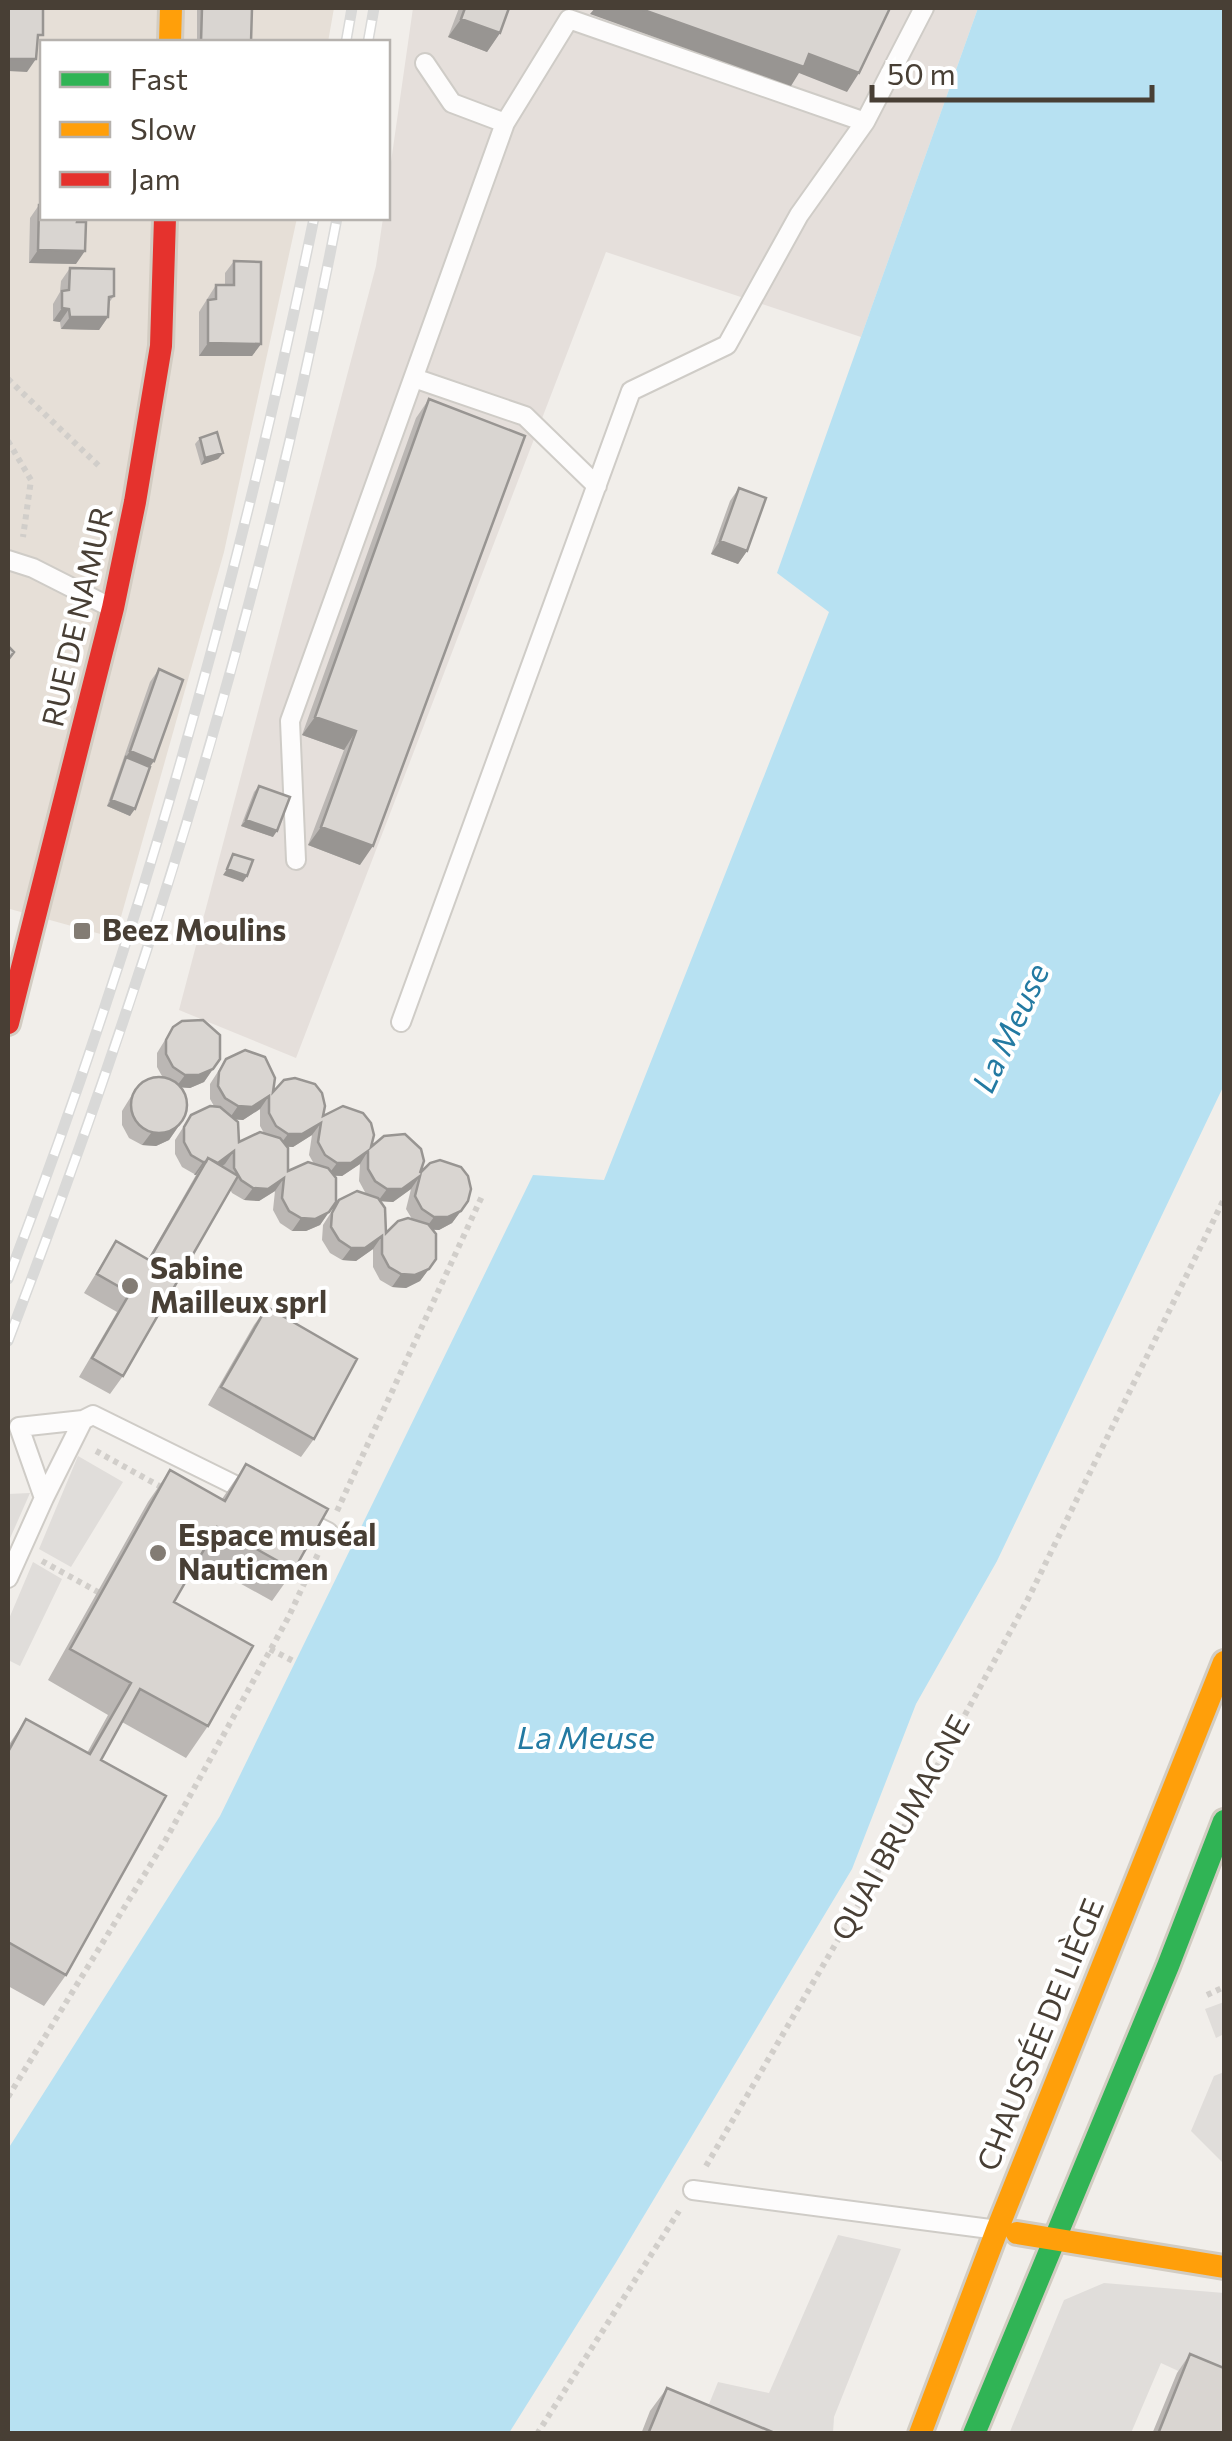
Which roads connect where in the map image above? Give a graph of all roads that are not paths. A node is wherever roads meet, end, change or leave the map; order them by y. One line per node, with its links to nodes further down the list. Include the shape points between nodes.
1 (171, 8): 3 (main road)
2 (924, 8): 5 (lane)
3 (170, 40)
4 (425, 63): 6 (lane, via 452,103)
5 (865, 122): 6 (lane, via 569,19); 9 (lane, via 799,215 727,345 631,391)
6 (505, 124): 8 (lane)
7 (164, 220): 11 (main road, RUE DE NAMUR, via 161,346)
8 (414, 378): 9 (lane, via 525,416); 12 (lane, via 290,722)
9 (596, 486): 13 (lane)
10 (14, 562): 11 (lane)
11 (113, 608): 14 (main road, RUE DE NAMUR)
12 (296, 860)
13 (401, 1022)
14 (8, 1023)
15 (83, 1420): 16 (lane); 16 (lane, via 19,1427); 17 (lane, via 93,1415)
16 (44, 1498): 18 (lane)
17 (328, 1532)
18 (8, 1578)
19 (1222, 1651): 22 (main road, CHAUSSÉE DE LIÈGE)
20 (1224, 1821): 23 (main road)
21 (693, 2190): 22 (lane)
22 (996, 2230): 23 (main road); 25 (main road, CHAUSSÉE DE LIÈGE)
23 (1056, 2239): 24 (main road); 26 (main road)
24 (1224, 2267)
25 (920, 2434)
26 (974, 2434)

